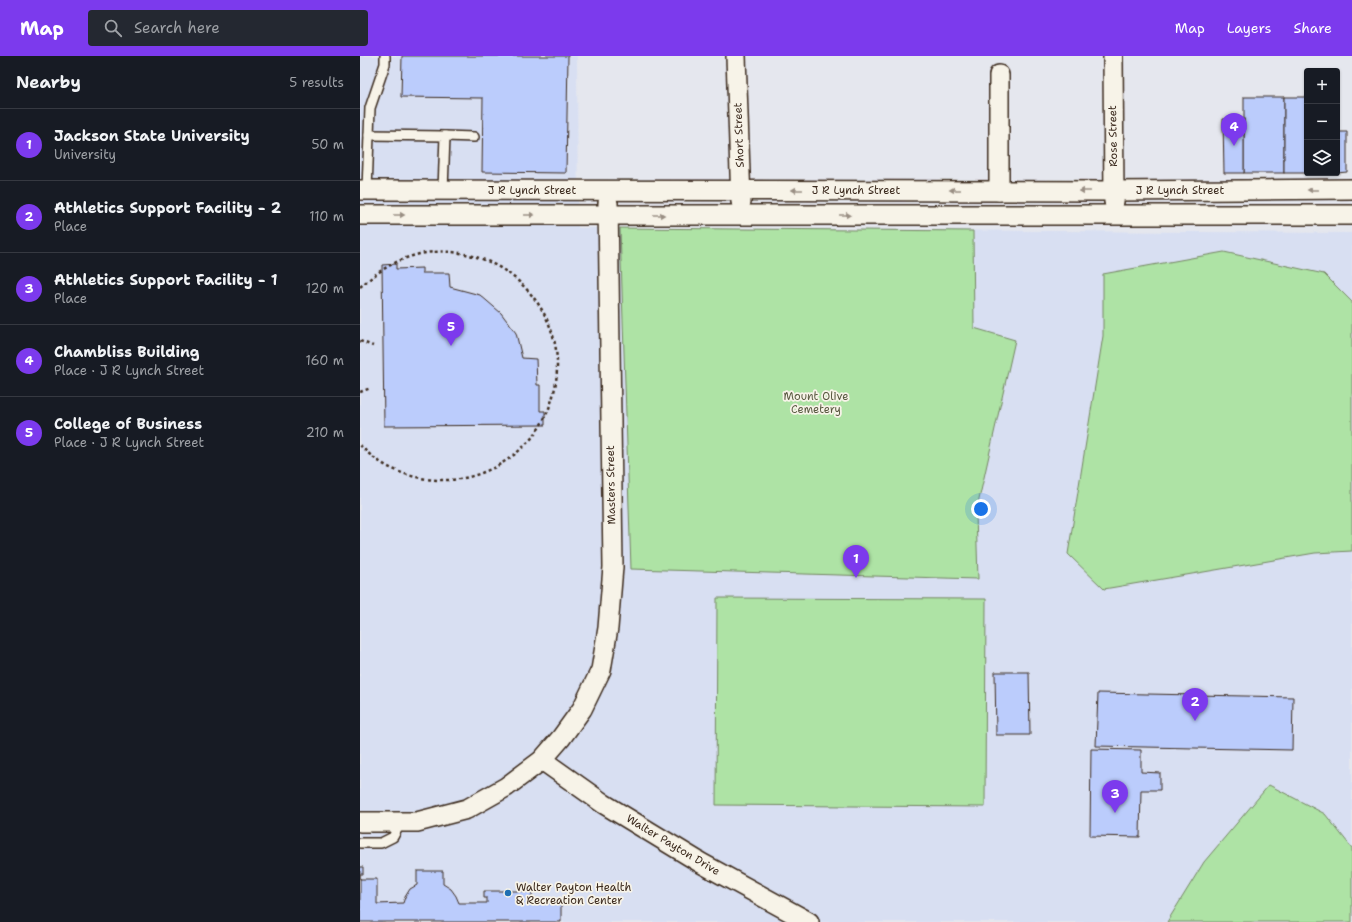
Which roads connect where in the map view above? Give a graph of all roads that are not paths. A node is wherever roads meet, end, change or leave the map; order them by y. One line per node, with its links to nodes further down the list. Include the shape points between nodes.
1 (385, 56): 5 (lane, via 385,64 370,108)
2 (736, 56): 12 (street, Short Street)
3 (1113, 56): 14 (street, Rose Street)
4 (999, 75): 13 (street)
5 (369, 134): 6 (lane); 9 (lane)
6 (445, 136): 7 (lane); 10 (lane)
7 (474, 137)
8 (1352, 189): 14 (street, J R Lynch Street, one-way to 14)
9 (364, 190): 10 (street, J R Lynch Street)
10 (443, 190): 11 (street, J R Lynch Street)
11 (607, 190): 12 (street, J R Lynch Street); 16 (street, Masters Street)
12 (740, 190): 13 (street, J R Lynch Street, one-way to 12); 17 (street, Short Street)
13 (999, 190): 14 (street, J R Lynch Street, one-way to 13)
14 (1114, 191): 19 (street, Rose Street)
15 (360, 215): 16 (street, one-way to 16)
16 (608, 215): 17 (street, one-way to 17); 20 (street, Masters Street, via 613,567 608,628 598,677 582,709)
17 (741, 215): 19 (street, one-way to 19)
18 (1352, 215): 19 (street)
19 (1114, 216)
20 (542, 760): 22 (street, Masters Street, via 506,787 467,809 417,822); 24 (street, Walter Payton Drive, via 604,804 700,863)
21 (360, 822): 22 (street, Masters Street)
22 (401, 822): 23 (lane, via 393,837 381,843)
23 (360, 843)
24 (810, 922)

